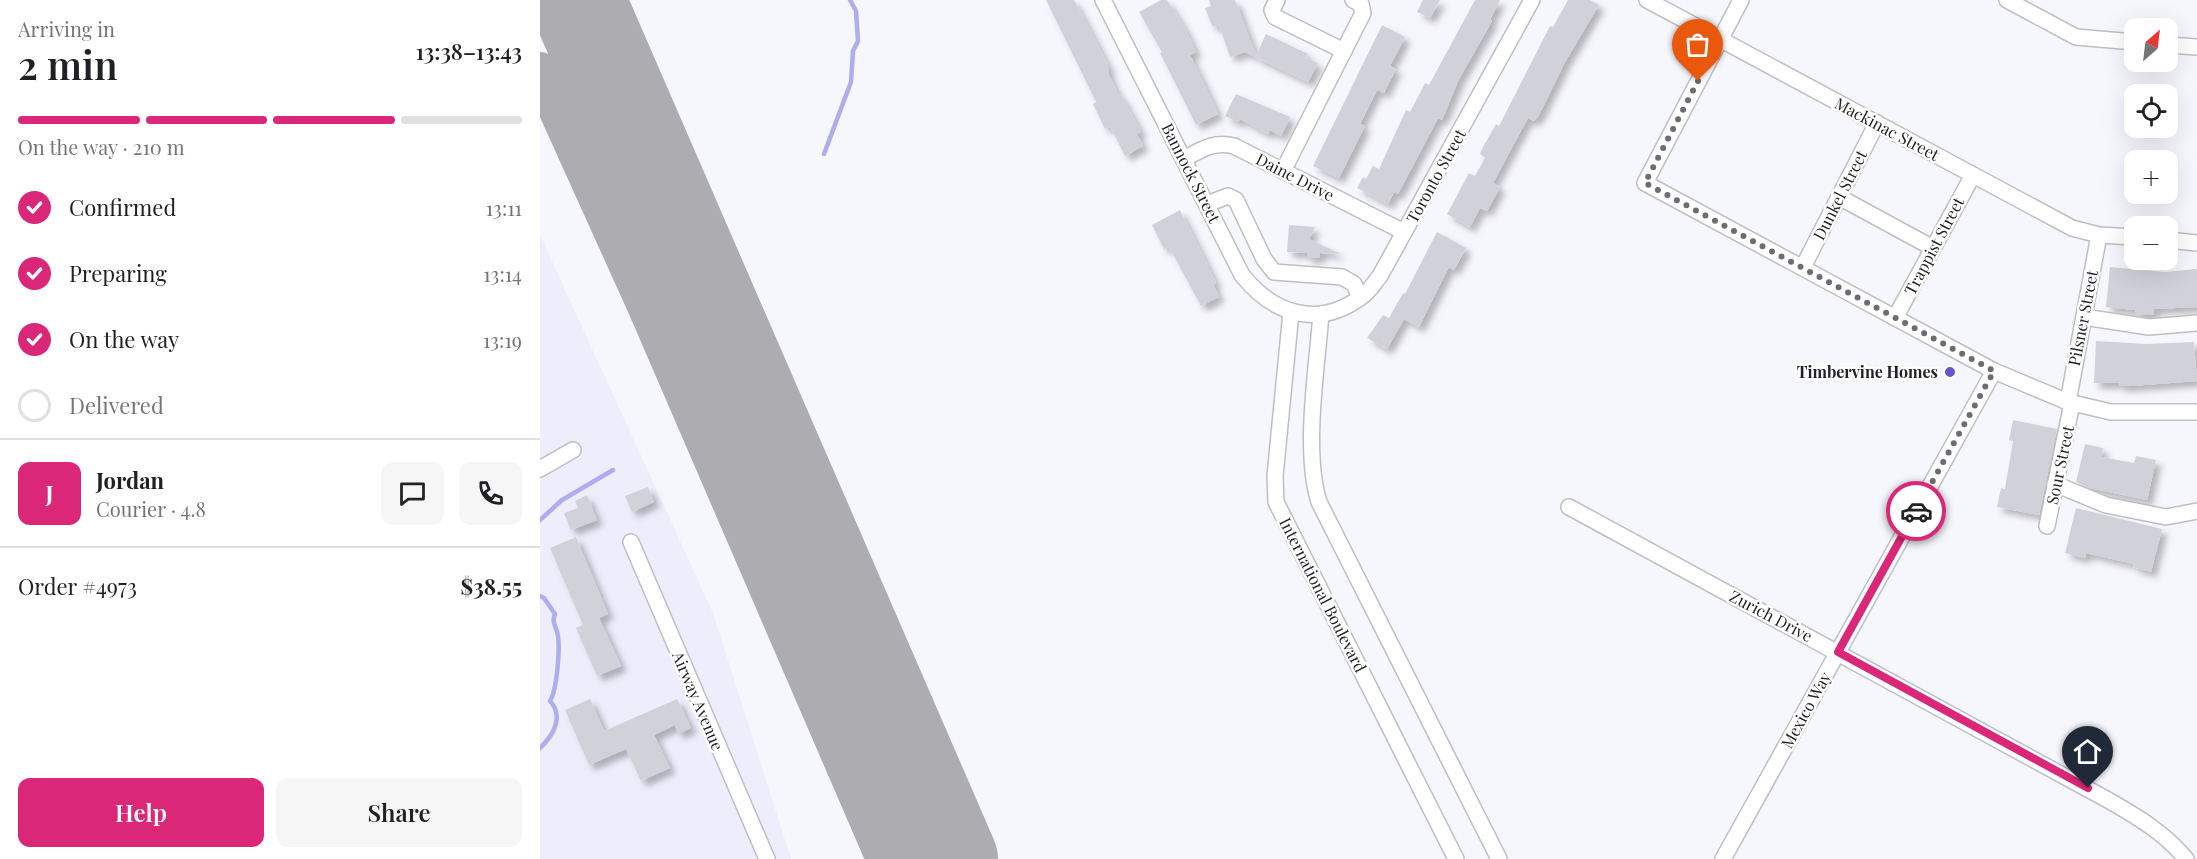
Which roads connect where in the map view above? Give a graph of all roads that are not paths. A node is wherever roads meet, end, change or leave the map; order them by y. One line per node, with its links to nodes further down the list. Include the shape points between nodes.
1 (1103, 0): 14 (street, Bannock Street)
2 (1277, 0): 12 (street, via 1272,10 1275,17)
3 (1353, 0): 12 (street, via 1361,4 1364,13)
4 (1532, 0): 19 (street, Toronto Street)
5 (1647, 0): 8 (street, Mackinac Street)
6 (1741, 0): 8 (street)
7 (2007, 0): 9 (street, via 2076,37)
8 (1719, 40): 13 (street, Mackinac Street); 25 (street, via 1645,183)
9 (2124, 41)
10 (2178, 46): 11 (street)
11 (2197, 47)
12 (1344, 51): 15 (street)
13 (1877, 123): 16 (street, Mackinac Street); 17 (street, Dunkel Street)
14 (1184, 159): 15 (street, Daine Drive, via 1210,145 1223,144); 18 (street, Bannock Street)
15 (1283, 171): 19 (street, Daine Drive)
16 (1973, 175): 20 (street, Mackinac Street, via 2072,228); 24 (street, Trappist Street)
17 (1839, 197): 24 (street); 25 (street, Dunkel Street)
18 (1207, 204): 26 (street, via 1228,196 1236,200); 27 (street, Bannock Street, via 1242,275)
19 (1404, 232): 28 (street, Toronto Street, via 1380,276)
20 (2099, 235): 21 (street, Mackinac Street); 31 (street, Pilsner Street)
21 (2124, 236)
22 (2178, 241): 23 (street)
23 (2197, 243)
24 (1933, 248): 32 (street, Trappist Street)
25 (1803, 267): 32 (street)
26 (1274, 272): 27 (street); 28 (street, via 1342,277 1354,284)
27 (1259, 295): 29 (street, Bannock Street)
28 (1360, 298): 30 (street, Toronto Street, via 1335,311)
29 (1291, 312): 30 (street, Bannock Street); 46 (street, International Boulevard, via 1276,502)
30 (1315, 314): 47 (street, via 1314,487)
31 (2084, 317): 33 (street, via 2149,327); 35 (street, Pilsner Street)
32 (1895, 318): 34 (street)
33 (2197, 323)
34 (1994, 371): 35 (street); 44 (street, Mexico Way)
35 (2070, 403): 36 (street, via 2111,412); 39 (street, Sour Street)
36 (2197, 412)
37 (573, 450): 38 (street)
38 (540, 469)
39 (2055, 484): 41 (street, via 2106,505 2166,517); 42 (street, Sour Street)
40 (1569, 507): 44 (street, Zurich Drive)
41 (2197, 511)
42 (2047, 526)
43 (631, 542): 45 (street, Airway Avenue)
44 (1838, 652): 48 (street, Mexico Way); 49 (street, Zurich Drive, via 2143,820)
45 (767, 859)
46 (1456, 859)
47 (1499, 859)
48 (1724, 859)
49 (2186, 859)

